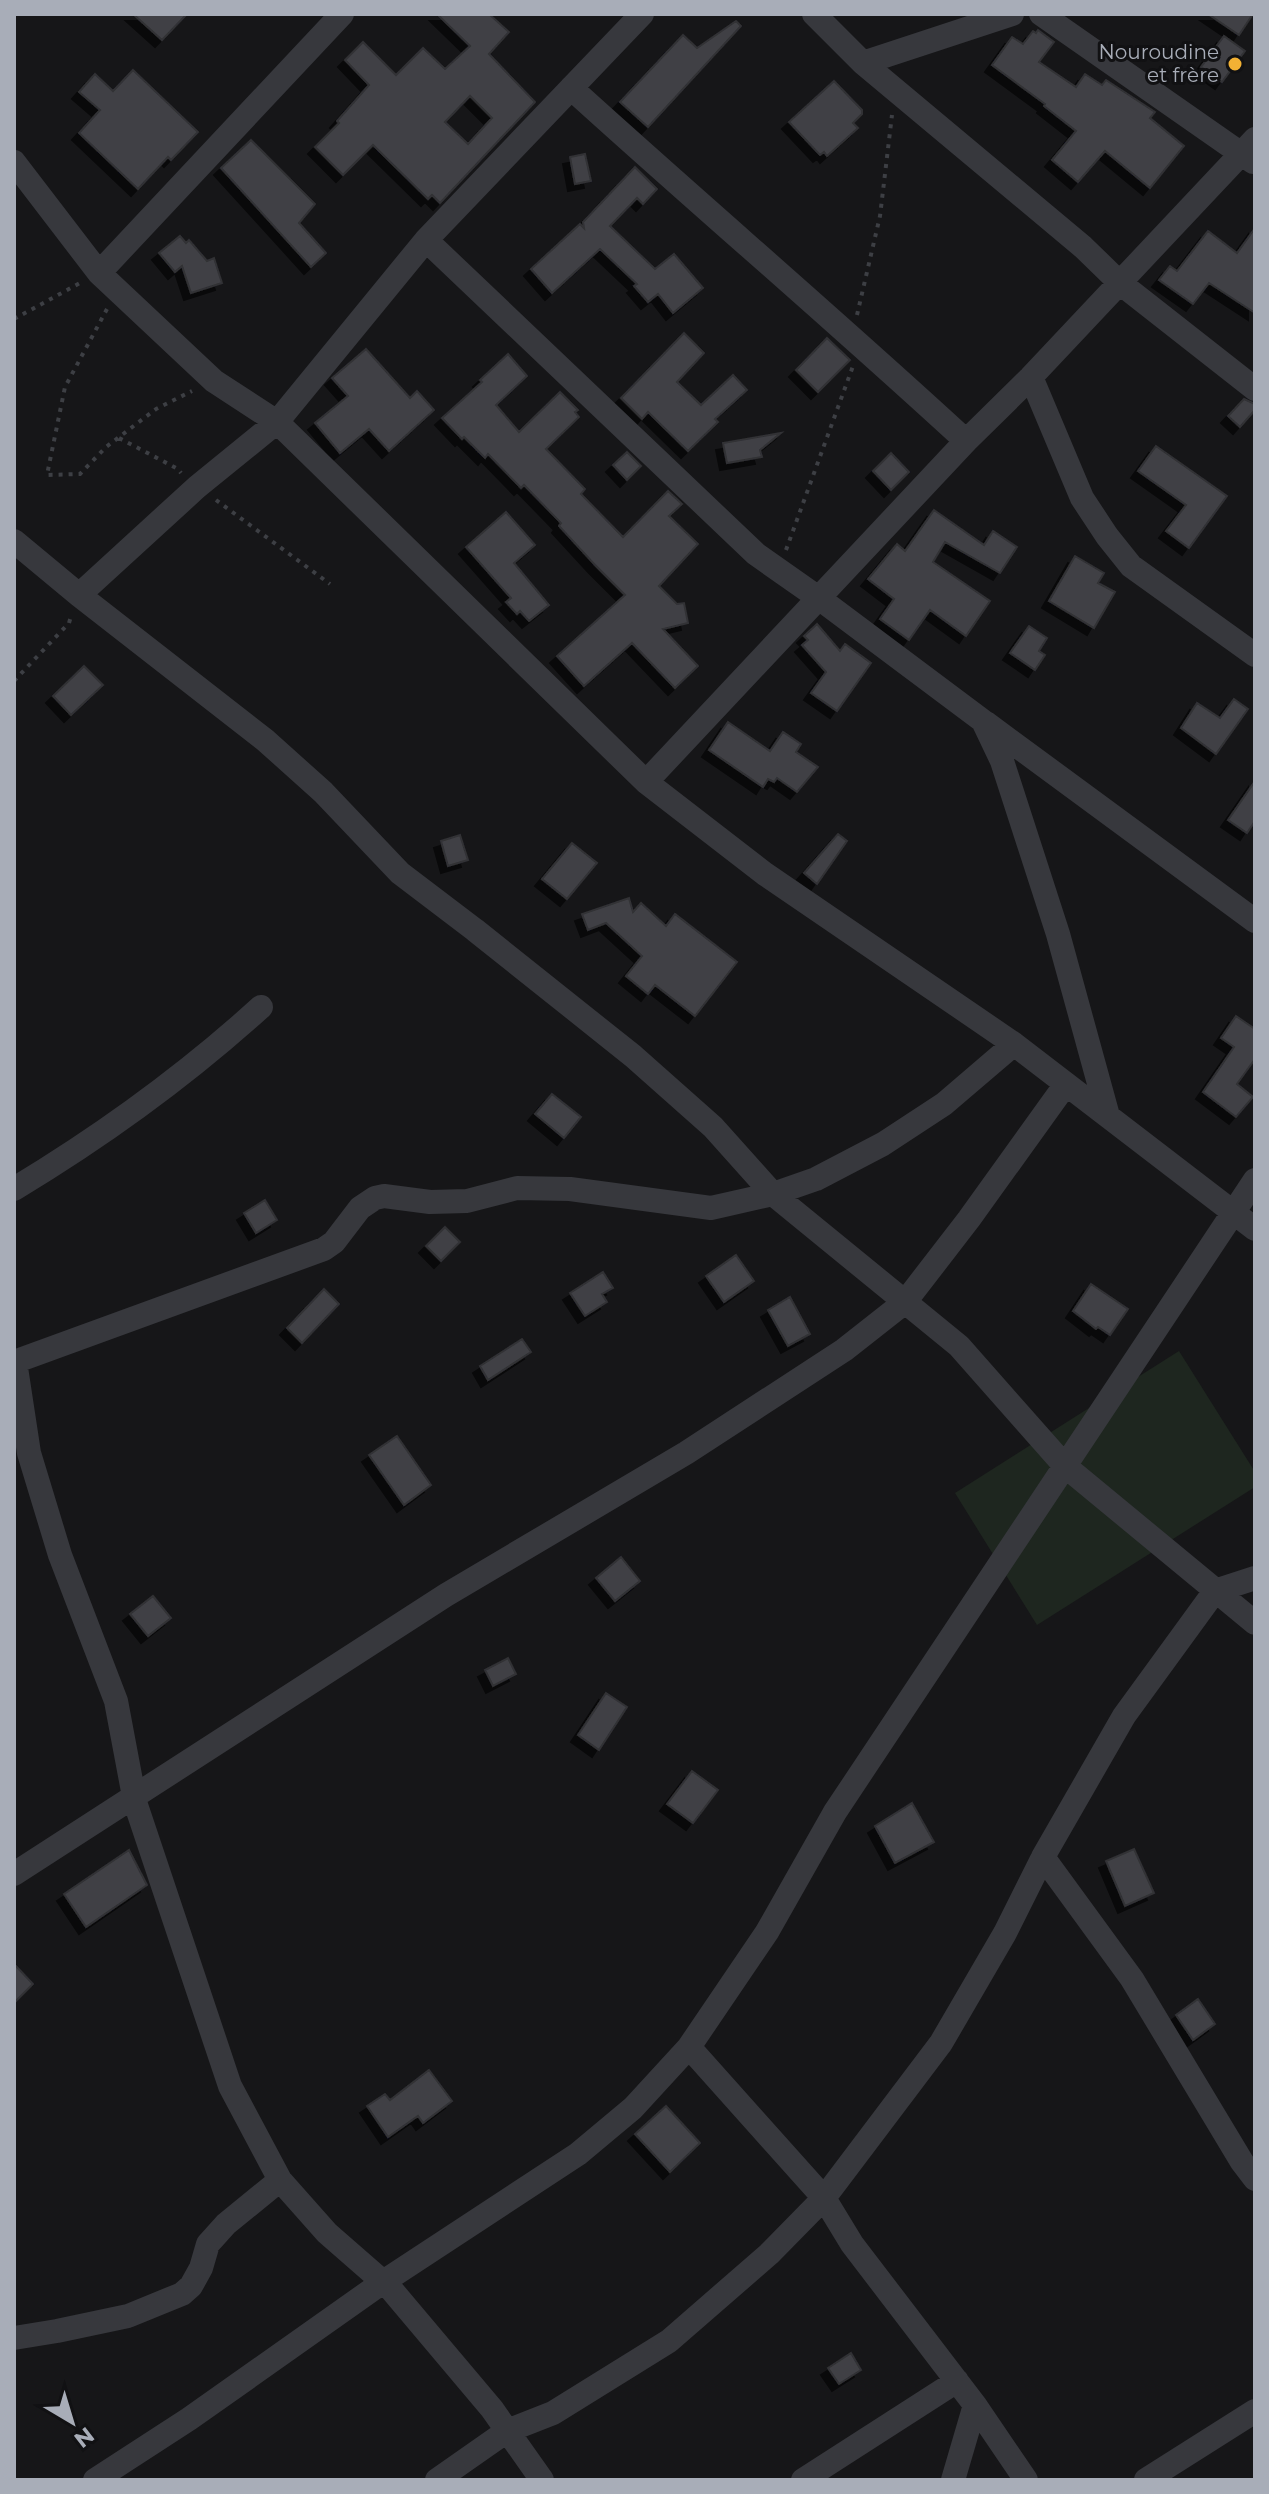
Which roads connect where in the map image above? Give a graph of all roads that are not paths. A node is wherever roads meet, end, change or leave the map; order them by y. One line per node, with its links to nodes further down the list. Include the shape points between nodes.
1 (342, 14): 11 (street)
2 (642, 14): 7 (street)
3 (814, 14): 6 (street)
4 (1012, 14): 6 (street)
5 (1041, 14): 8 (street)
6 (863, 63): 12 (street)
7 (571, 88): 10 (street); 16 (street)
8 (1251, 152): 12 (street)
9 (14, 162): 11 (street)
10 (426, 240): 15 (street); 19 (street, via 756,554)
11 (108, 281): 15 (street, via 214,381)
12 (1120, 283): 13 (street); 14 (street)
13 (1031, 377): 16 (street); 20 (street, via 1082,498 1131,566)
14 (1255, 389)
15 (277, 422): 18 (street); 22 (street)
16 (966, 441): 19 (street)
17 (14, 541): 18 (street)
18 (79, 595): 30 (street, via 265,740 400,873 633,1056 713,1127)
19 (820, 599): 21 (street); 22 (street)
20 (1255, 655)
21 (983, 721): 23 (street); 27 (street, via 1002,761 1058,934)
22 (646, 782): 25 (street, via 765,874)
23 (1255, 921)
24 (261, 1007): 29 (street, via 120,1122)
25 (1014, 1044): 26 (street); 30 (street, via 944,1104 883,1144 816,1179)
26 (1066, 1084): 27 (street); 33 (street)
27 (1108, 1116): 31 (street)
28 (1255, 1180): 31 (street)
29 (14, 1189)
30 (773, 1194): 33 (street); 34 (street, via 711,1208 570,1189 517,1188 467,1201 384,1196 360,1208 324,1249)
31 (1233, 1214): 32 (street); 35 (street)
32 (1255, 1229)
33 (905, 1302): 35 (street, via 959,1346); 39 (street, via 844,1350 686,1453 446,1595)
34 (14, 1362): 39 (street, via 29,1453 60,1555 116,1701)
35 (1065, 1466): 37 (street); 42 (street, via 835,1812 767,1932)
36 (1255, 1578): 37 (street)
37 (1215, 1591): 38 (street); 40 (street, via 1124,1716)
38 (1255, 1623)
39 (133, 1795): 41 (street); 44 (street, via 230,2086)
40 (1043, 1857): 43 (street, via 1132,1979); 45 (street, via 941,2043)
41 (14, 1874)
42 (689, 2047): 45 (street); 46 (street, via 633,2108 578,2154)
43 (1255, 2179)
44 (280, 2180): 46 (street, via 327,2233); 47 (street, via 208,2244 196,2277 182,2294 128,2316)
45 (824, 2198): 48 (street, via 852,2244); 51 (street, via 669,2341 553,2413)
46 (383, 2282): 51 (street); 52 (street)
47 (14, 2338)
48 (957, 2381): 49 (street); 55 (street)
49 (975, 2405): 56 (street); 57 (street)
50 (1255, 2411): 58 (street)
51 (507, 2431): 53 (street); 54 (street)
52 (95, 2480)
53 (437, 2480)
54 (542, 2480)
55 (803, 2480)
56 (953, 2480)
57 (1026, 2480)
58 (1146, 2480)

